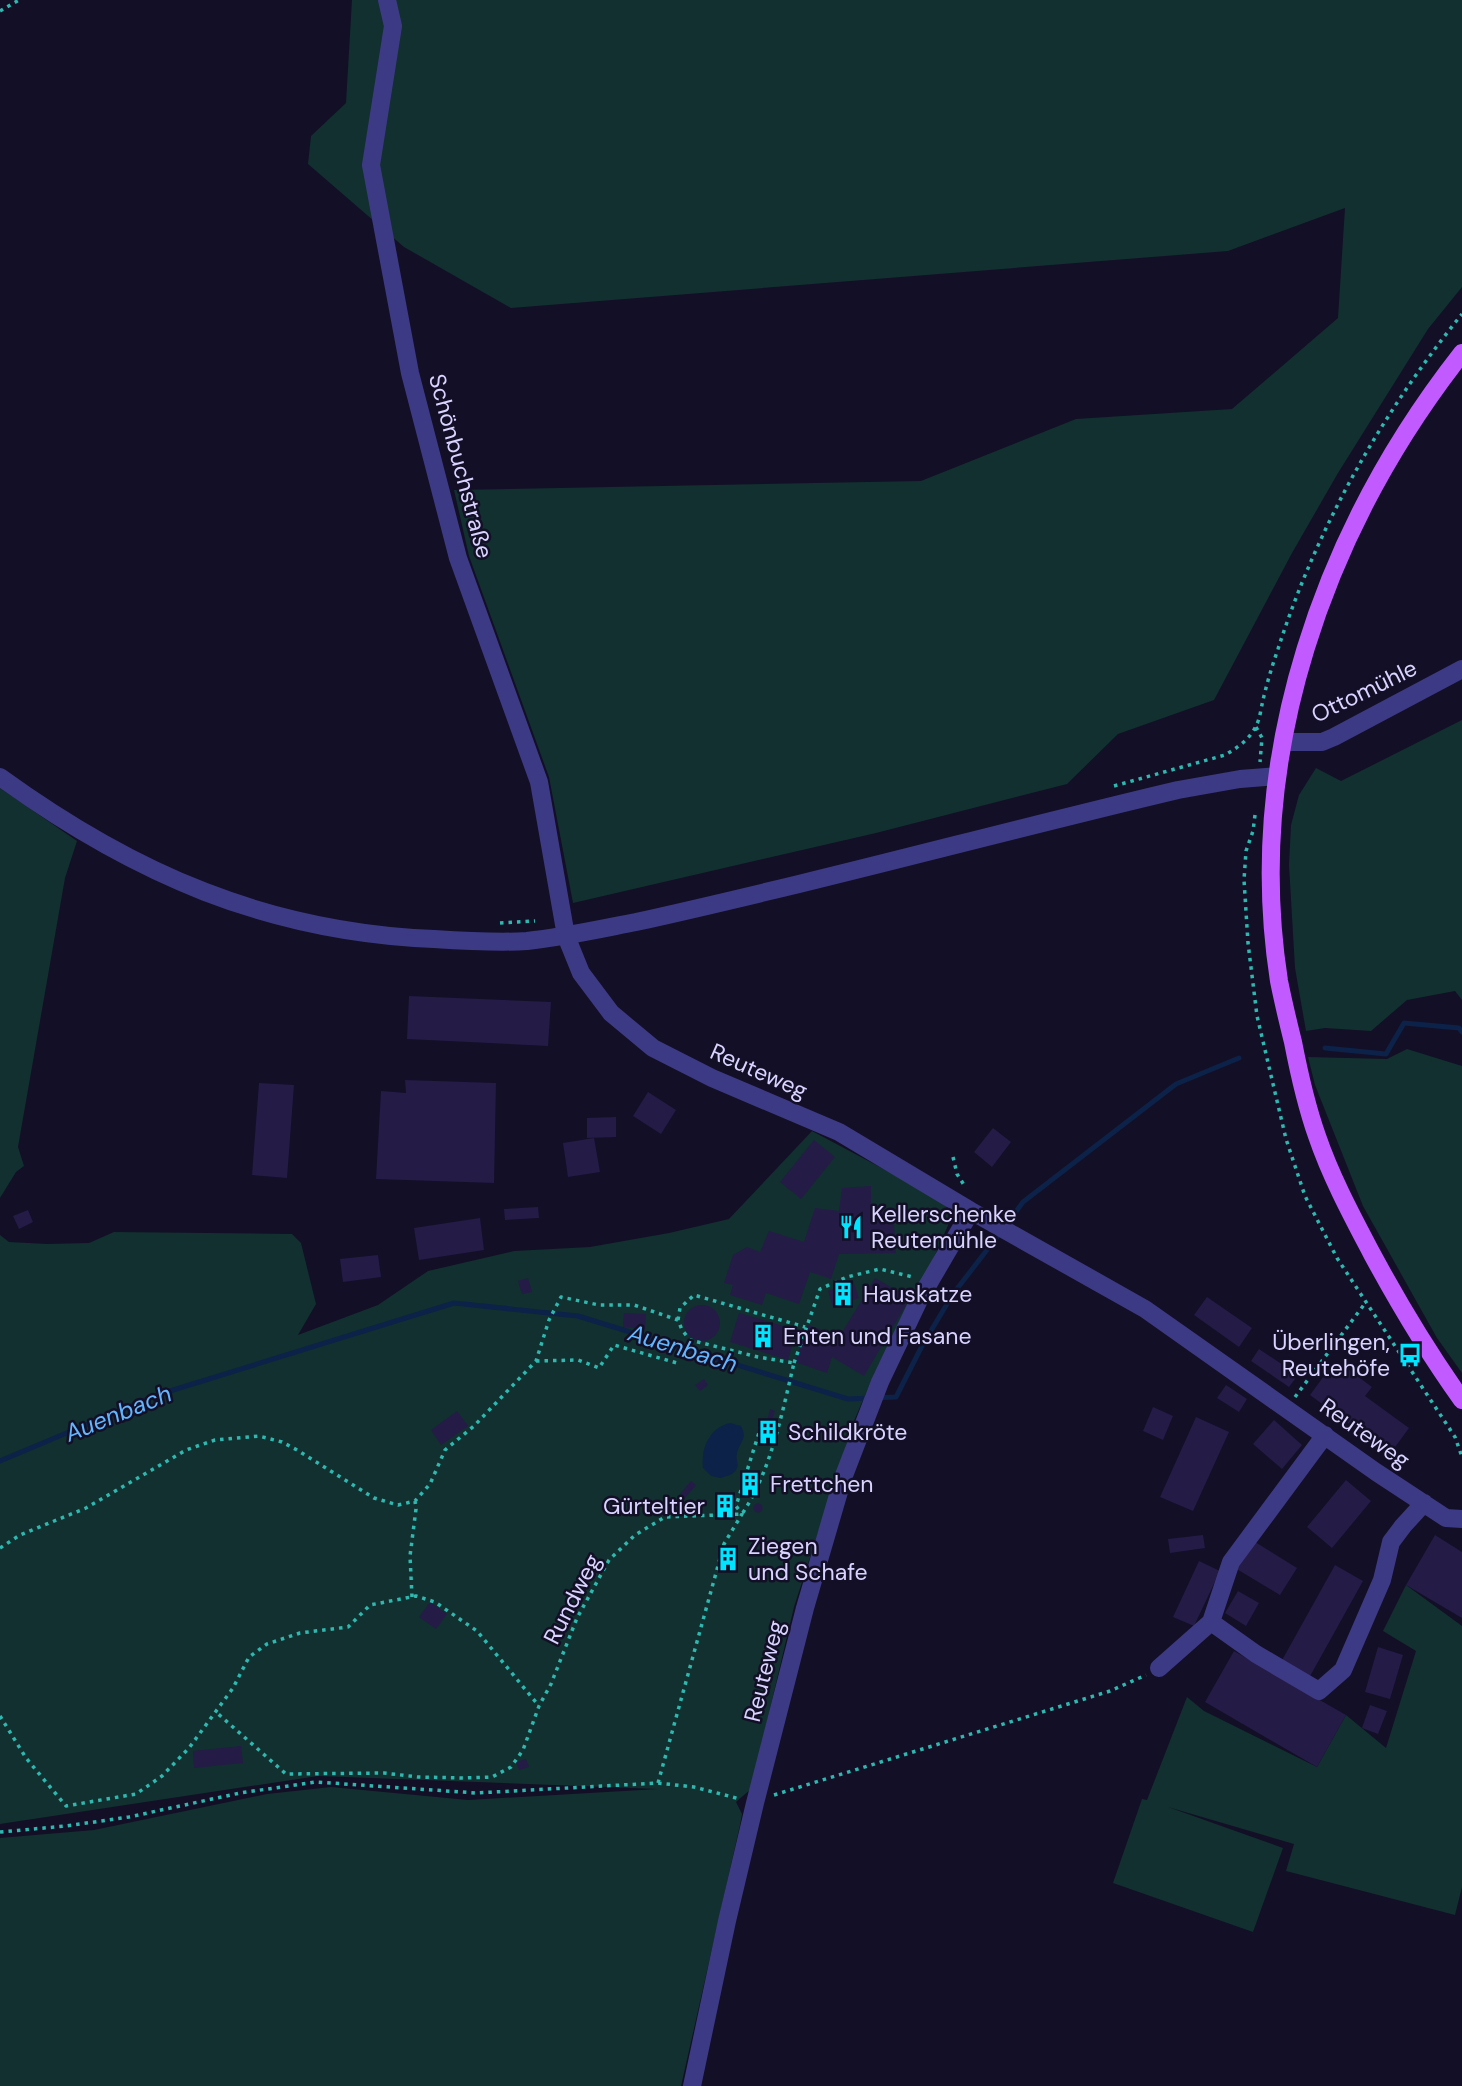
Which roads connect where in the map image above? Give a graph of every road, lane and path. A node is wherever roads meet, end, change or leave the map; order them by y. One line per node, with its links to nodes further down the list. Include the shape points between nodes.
1 (19, 0): 3 (path)
2 (387, 0): 12 (street, Schönbuchstraße, via 393,26 371,165 410,373 458,558 539,782)
3 (0, 11)
4 (1462, 353): 7 (main road, via 1392,453 1349,534 1305,646)
5 (1462, 669): 7 (street, Ottomühle, via 1322,742)
6 (1256, 727): 10 (path, via 1225,755)
7 (1284, 742): 8 (main road)
8 (1278, 776): 12 (street, via 1178,790 722,904); 21 (main road, via 1272,856 1279,981 1317,1136 1346,1206 1382,1272)
9 (0, 777): 12 (street, via 65,823 138,864 267,913 343,931 405,939 524,941)
10 (1109, 787)
11 (492, 923): 12 (path)
12 (564, 928): 13 (street, Reuteweg, via 582,973 611,1013 653,1048 839,1132)
13 (971, 1211): 14 (street, Reuteweg); 22 (street, Reuteweg, via 1145,1309)
14 (929, 1283): 17 (path, via 880,1269 848,1278 820,1289); 37 (street, Reuteweg, via 880,1382 844,1478)
15 (1366, 1302): 22 (path)
16 (678, 1321): 17 (path, via 680,1308 694,1295); 18 (path, via 634,1305 599,1305 561,1297); 20 (path, via 690,1340)
17 (805, 1327): 20 (path)
18 (536, 1361): 19 (path, via 578,1360 599,1368 614,1345); 25 (path, via 445,1450)
19 (677, 1363)
20 (794, 1363): 27 (path, via 766,1469)
21 (1462, 1400)
22 (1288, 1407): 24 (street, Reuteweg)
23 (762, 1423): 27 (path, via 736,1506)
24 (1325, 1435): 26 (street, Reuteweg); 31 (street, via 1231,1562)
25 (415, 1502): 29 (path, via 398,1505 374,1498 282,1442 259,1436 229,1438 186,1451 86,1508); 30 (path)
26 (1424, 1503): 28 (street, Reuteweg); 31 (street, via 1391,1542 1382,1580 1343,1670 1319,1691)
27 (742, 1514): 33 (path, Rundweg, via 666,1517 635,1535 609,1560 577,1618); 36 (path, via 724,1544)
28 (1454, 1518)
29 (0, 1548)
30 (412, 1597): 33 (path, via 435,1602 477,1631); 34 (path, via 370,1605 348,1627 300,1633 267,1644 248,1657)
31 (1211, 1622): 32 (street)
32 (1158, 1668): 37 (path, via 1110,1691)
33 (539, 1706): 34 (path, Rundweg, via 523,1750 511,1767 492,1777 464,1778 286,1774)
34 (216, 1712): 35 (path, via 162,1776 136,1794 66,1806 32,1766)
35 (0, 1716)
36 (658, 1783): 37 (path); 38 (path, via 475,1793 316,1782 129,1817)
37 (755, 1803): 39 (street, Reuteweg)
38 (0, 1832)
39 (692, 2086)

